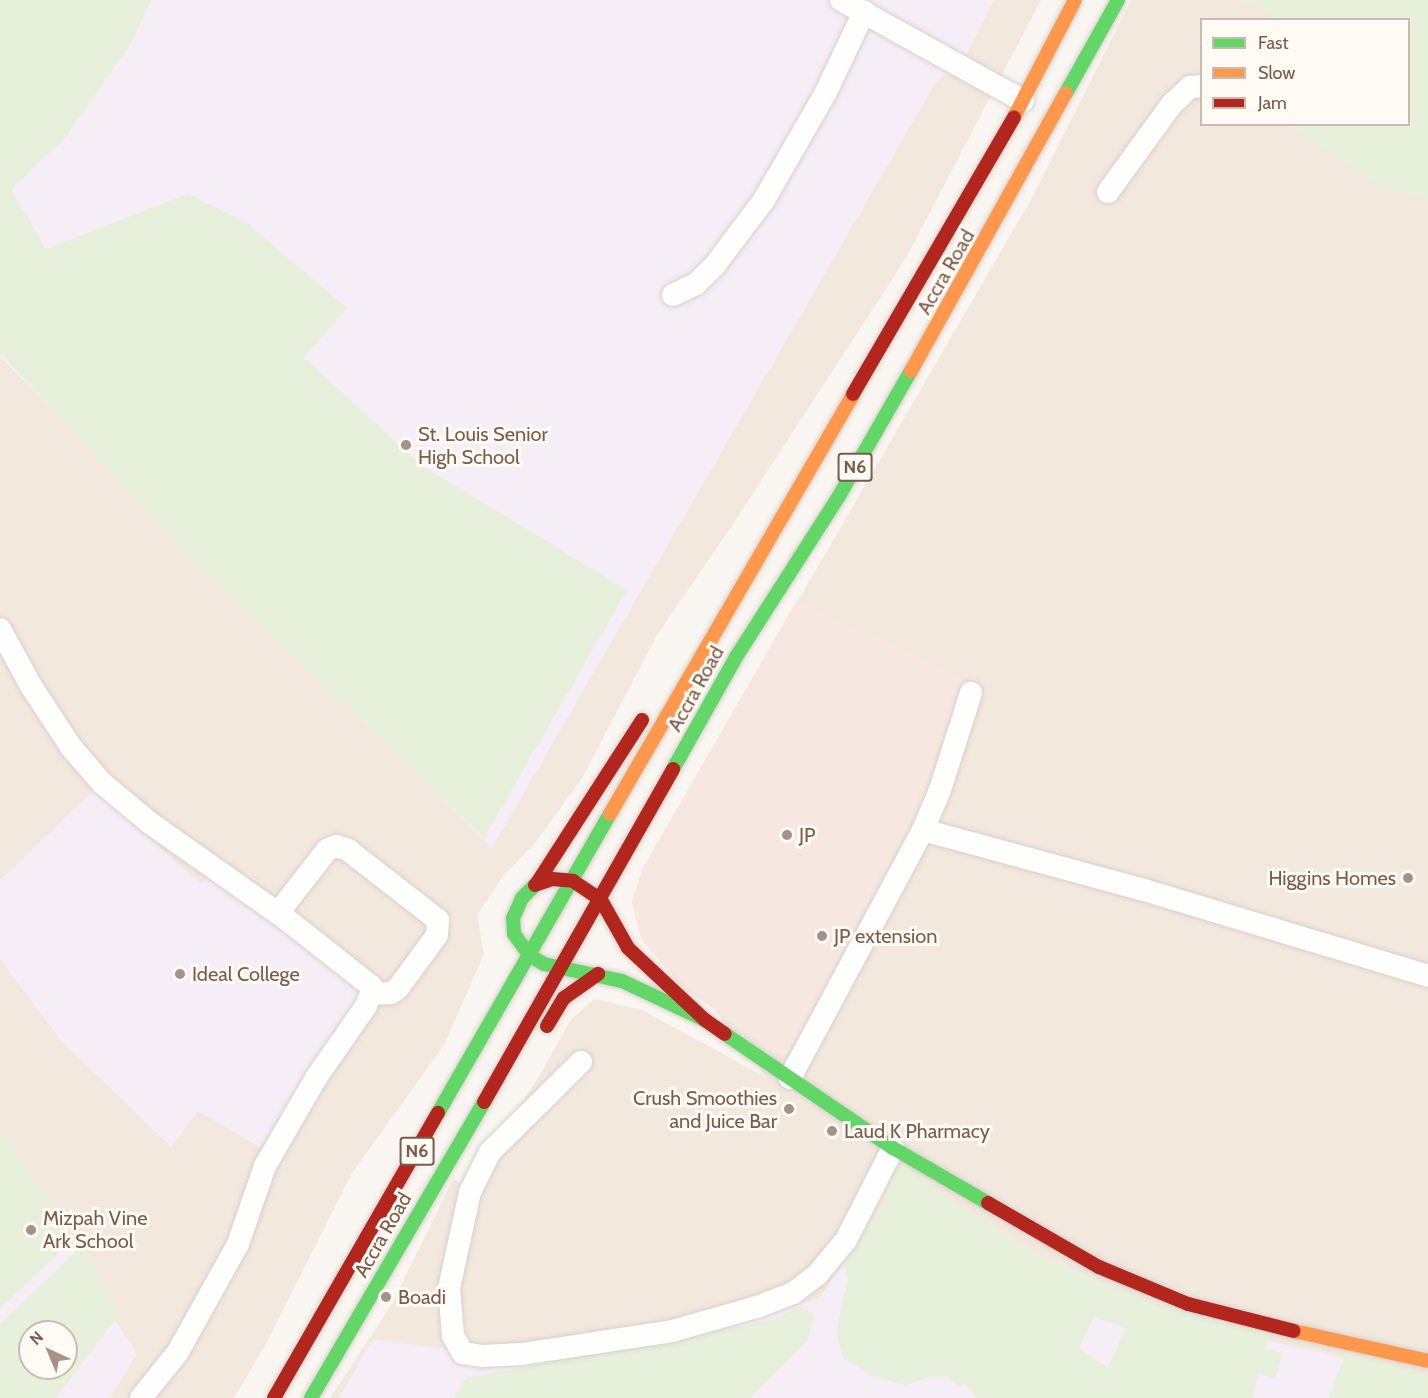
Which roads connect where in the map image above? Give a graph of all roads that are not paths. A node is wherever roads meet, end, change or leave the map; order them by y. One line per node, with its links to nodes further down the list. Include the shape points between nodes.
1 (842, 0): 4 (street)
2 (1075, 0): 6 (main road, Accra Road / N6)
3 (1118, 0): 17 (main road, Accra Road / N6, via 950,304 839,496 735,657)
4 (864, 12): 6 (street); 8 (street, via 826,92 764,201 715,265 696,284)
5 (1200, 86): 7 (street, via 1190,87 1172,104)
6 (1023, 101): 10 (main road, Accra Road / N6)
7 (1108, 192)
8 (673, 295)
9 (0, 629): 18 (street, via 36,695 71,747 102,783 150,824)
10 (715, 630): 12 (main road); 15 (main road, Accra Road / N6)
11 (971, 693): 14 (street)
12 (663, 694)
13 (648, 713): 16 (main road)
14 (923, 830): 22 (street, via 1144,890); 27 (street)
15 (573, 881): 16 (main road, via 552,879); 17 (main road); 19 (main road, Accra Road / N6)
16 (537, 884): 19 (main road, via 522,898 513,918 514,934)
17 (601, 900): 20 (main road, Accra Road / N6); 24 (main road, via 628,948)
18 (278, 913): 23 (street, via 371,986); 23 (street, via 327,850 336,846 348,850 438,920 437,935 398,988 391,993)
19 (529, 955): 20 (main road); 33 (main road, Accra Road / N6)
20 (561, 968): 21 (main road); 30 (main road, Accra Road / N6)
21 (598, 974): 24 (main road); 25 (main road, via 564,998)
22 (1428, 976)
23 (371, 994): 32 (street, via 265,1166 238,1244 178,1352)
24 (705, 1020): 27 (main road)
25 (540, 1036)
26 (581, 1062): 29 (street, via 490,1152 470,1192 449,1288 453,1336 463,1353 522,1354 672,1330 793,1293 817,1275 846,1240)
27 (790, 1078): 29 (main road)
28 (511, 1084): 30 (main road, via 481,1131)
29 (893, 1148): 31 (main road, via 1133,1283 1188,1304)
30 (450, 1157): 34 (main road, Accra Road / N6)
31 (1428, 1361)
32 (141, 1398)
33 (274, 1398)
34 (311, 1398)

